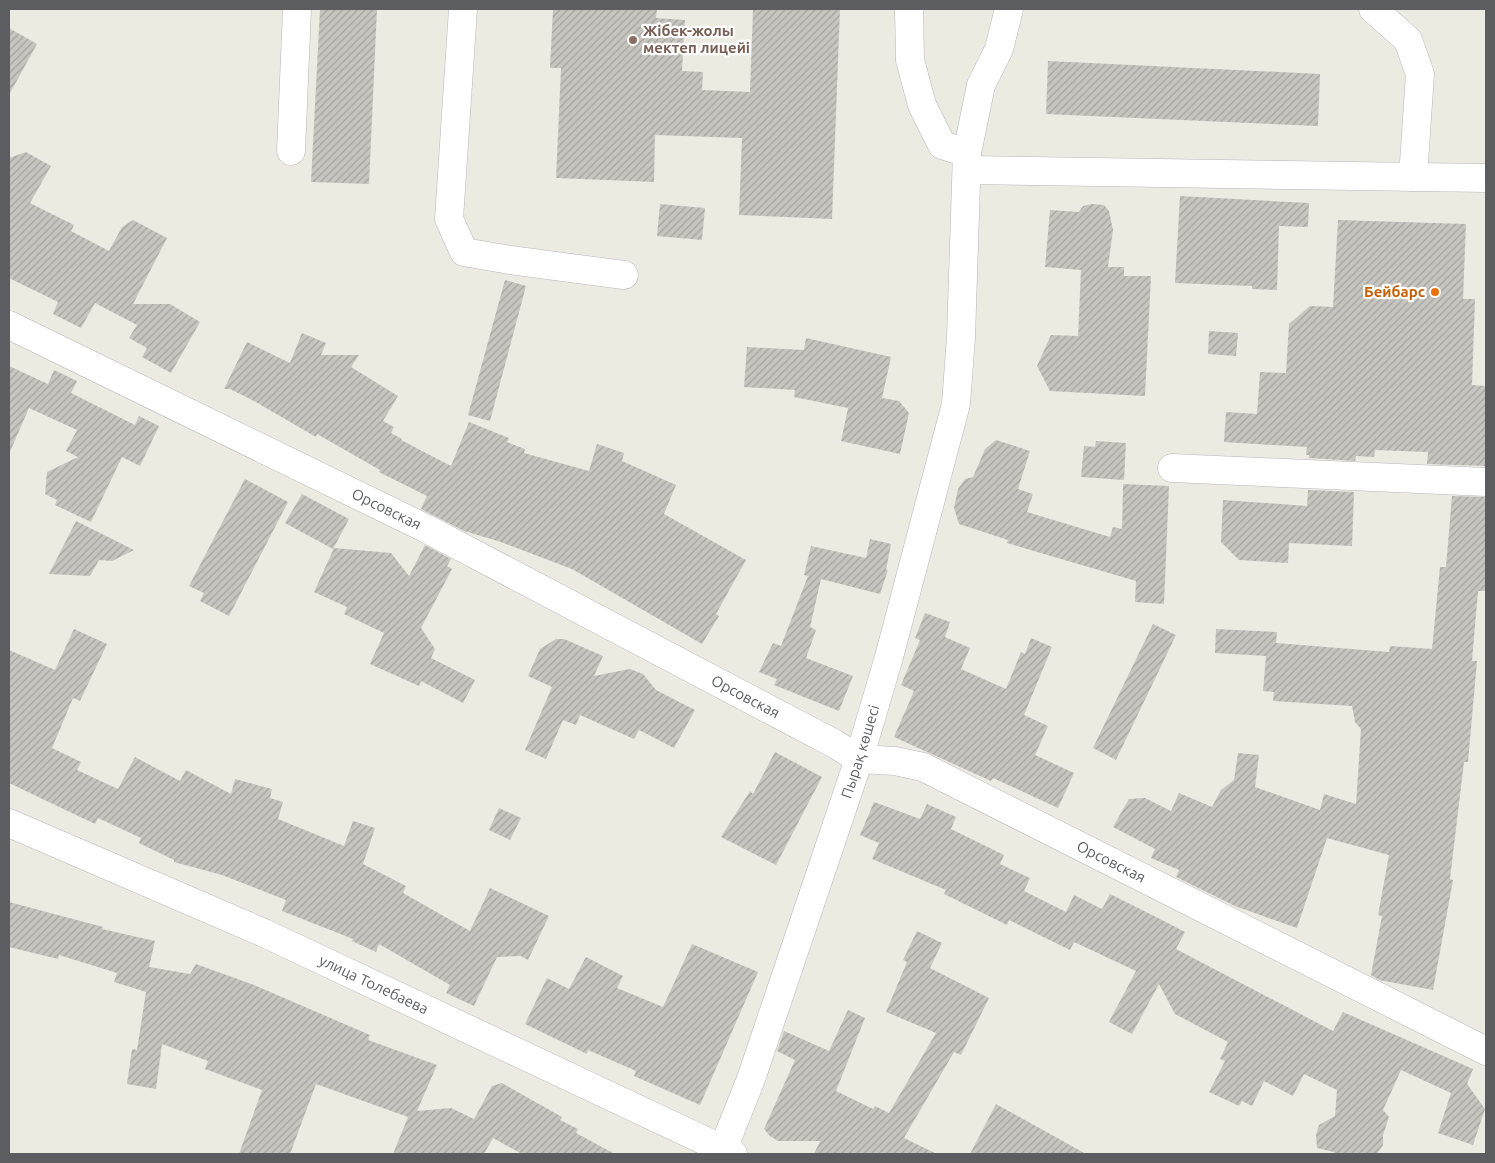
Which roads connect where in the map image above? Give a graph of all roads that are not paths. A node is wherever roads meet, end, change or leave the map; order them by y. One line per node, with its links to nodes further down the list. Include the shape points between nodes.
1 (298, 9): 6 (street)
2 (463, 9): 10 (street, via 449,219 464,252)
3 (909, 9): 7 (street, via 910,60 922,105 942,145)
4 (1009, 9): 7 (street, Пырақ көшесі, via 998,49 981,85)
5 (1373, 9): 8 (street, via 1408,40 1420,74)
6 (291, 151)
7 (967, 162): 8 (street); 14 (street, Пырақ көшесі, via 956,404)
8 (1413, 177): 9 (street)
9 (1486, 178)
10 (624, 275)
11 (9, 325): 14 (street, Орсовская, via 427,529)
12 (1172, 468): 13 (street)
13 (1486, 482)
14 (859, 758): 16 (street, Орсовская, via 923,767); 17 (street, Пырақ көшесі)
15 (9, 823): 17 (street, улица Толебаева, via 264,933)
16 (1486, 1051)
17 (726, 1153)

